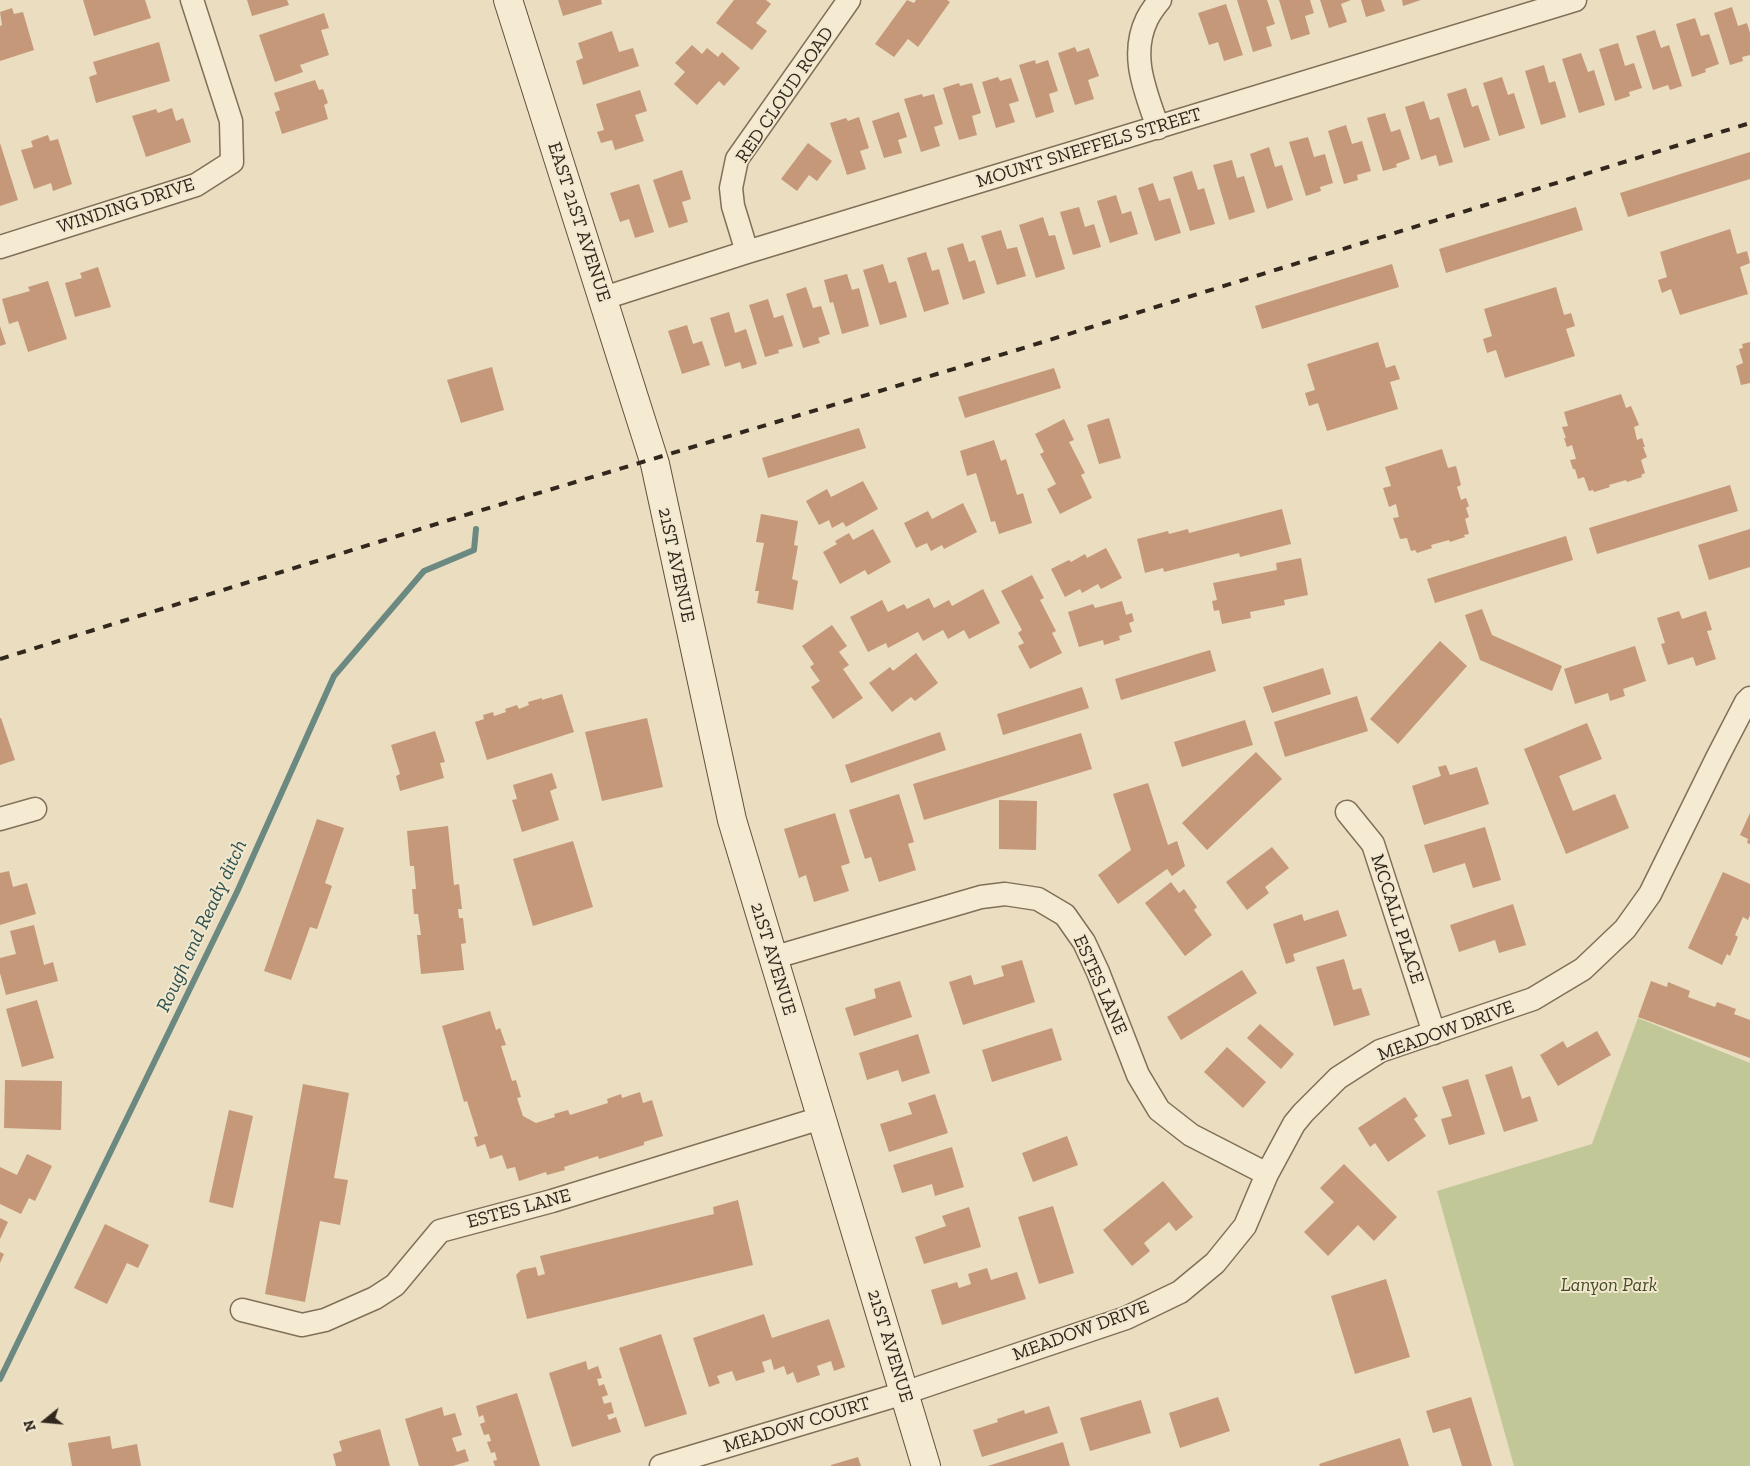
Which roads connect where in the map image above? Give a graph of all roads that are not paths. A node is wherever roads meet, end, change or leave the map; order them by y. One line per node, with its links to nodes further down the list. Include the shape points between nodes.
1 (192, 0): 7 (street, WINDING DRIVE, via 231,121 232,162 196,186)
2 (508, 0): 9 (street, EAST 21ST AVENUE)
3 (849, 0): 8 (street, RED CLOUD ROAD, via 737,159 730,188)
4 (1160, 0): 6 (street, via 1146,19 1138,46 1140,74)
5 (1573, 0): 6 (street, MOUNT SNEFFELS STREET)
6 (1158, 128): 8 (street, MOUNT SNEFFELS STREET)
7 (0, 247)
8 (747, 252): 9 (street, MOUNT SNEFFELS STREET)
9 (604, 298): 10 (street, EAST 21ST AVENUE)
10 (648, 444): 15 (street, 21ST AVENUE, via 732,820)
11 (1750, 698): 16 (street, MEADOW DRIVE, via 1650,894 1625,929 1583,969 1533,999)
12 (35, 809): 14 (street)
13 (1347, 812): 16 (street, MCCALL PLACE, via 1373,844)
14 (0, 820)
15 (772, 958): 17 (street, 21ST AVENUE); 18 (street, ESTES LANE, via 981,897 1005,894 1038,899 1065,915 1084,942 1138,1076 1159,1110 1191,1135)
16 (1434, 1033): 18 (street, MEADOW DRIVE, via 1380,1051 1338,1078 1294,1124)
17 (820, 1118): 19 (street, ESTES LANE, via 552,1201 440,1231 395,1285 367,1302 325,1320 302,1325); 20 (street, 21ST AVENUE)
18 (1267, 1174): 20 (street, MEADOW DRIVE, via 1245,1226 1216,1263 1180,1292 1126,1318)
19 (242, 1310)
20 (904, 1392): 21 (street, MEADOW COURT); 22 (street, 21ST AVENUE)
21 (661, 1466)
22 (926, 1466)

